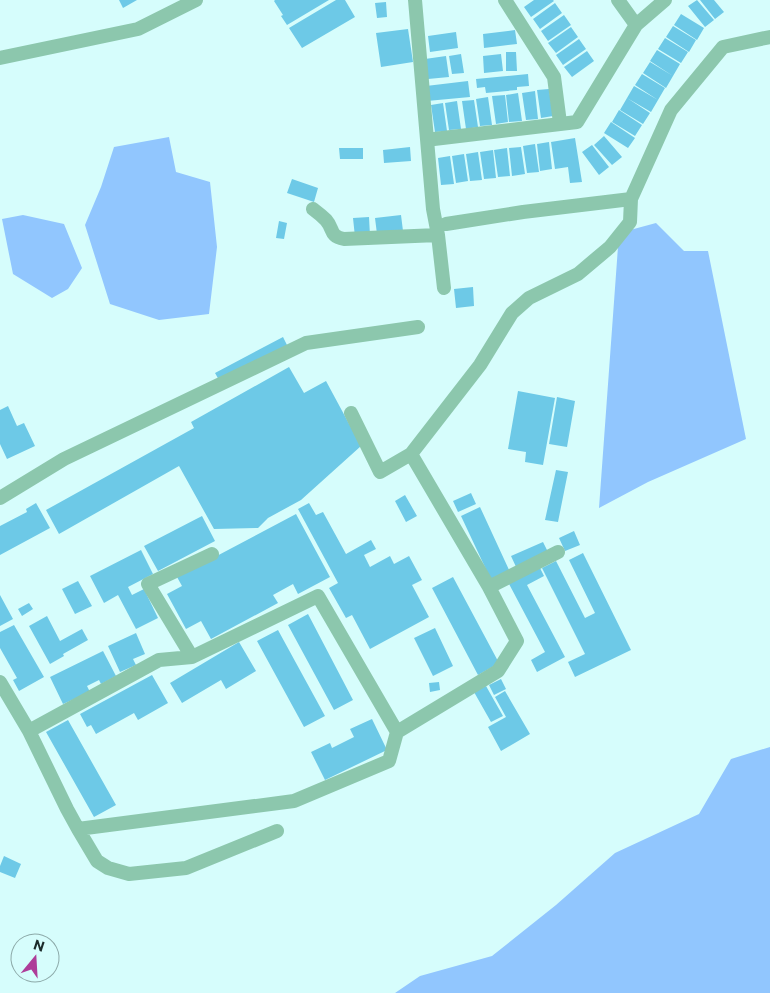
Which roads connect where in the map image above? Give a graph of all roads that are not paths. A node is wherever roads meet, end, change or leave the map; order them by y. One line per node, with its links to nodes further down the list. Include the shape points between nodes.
1 (196, 0): 8 (street, via 138,29)
2 (415, 0): 14 (street)
3 (505, 0): 9 (street, via 554,77)
4 (618, 0): 6 (street)
5 (665, 0): 6 (street)
6 (636, 25): 9 (street, via 577,122)
7 (770, 37): 11 (street, via 723,47 671,110)
8 (0, 58)
9 (560, 123): 10 (street)
10 (434, 139)
11 (631, 199): 13 (street); 18 (street, via 630,222 610,247 578,274 529,298 512,313 480,365)
12 (313, 209): 14 (street, via 327,220 333,234 344,240)
13 (446, 224)
14 (438, 235): 15 (street)
15 (444, 288)
16 (418, 327): 19 (street, via 306,343 64,459)
17 (351, 413): 18 (street, via 380,472)
18 (411, 454): 22 (street)
19 (0, 498)
20 (558, 552): 22 (street)
21 (212, 554): 23 (street, via 148,584)
22 (489, 587): 26 (street, via 517,641 498,671)
23 (192, 656): 25 (street, via 159,660); 26 (street, via 318,596)
24 (0, 682): 25 (street)
25 (29, 731): 27 (street)
26 (397, 732): 27 (street, via 389,761 294,801)
27 (78, 829): 28 (street, via 97,862 130,874 186,868)
28 (277, 831)

